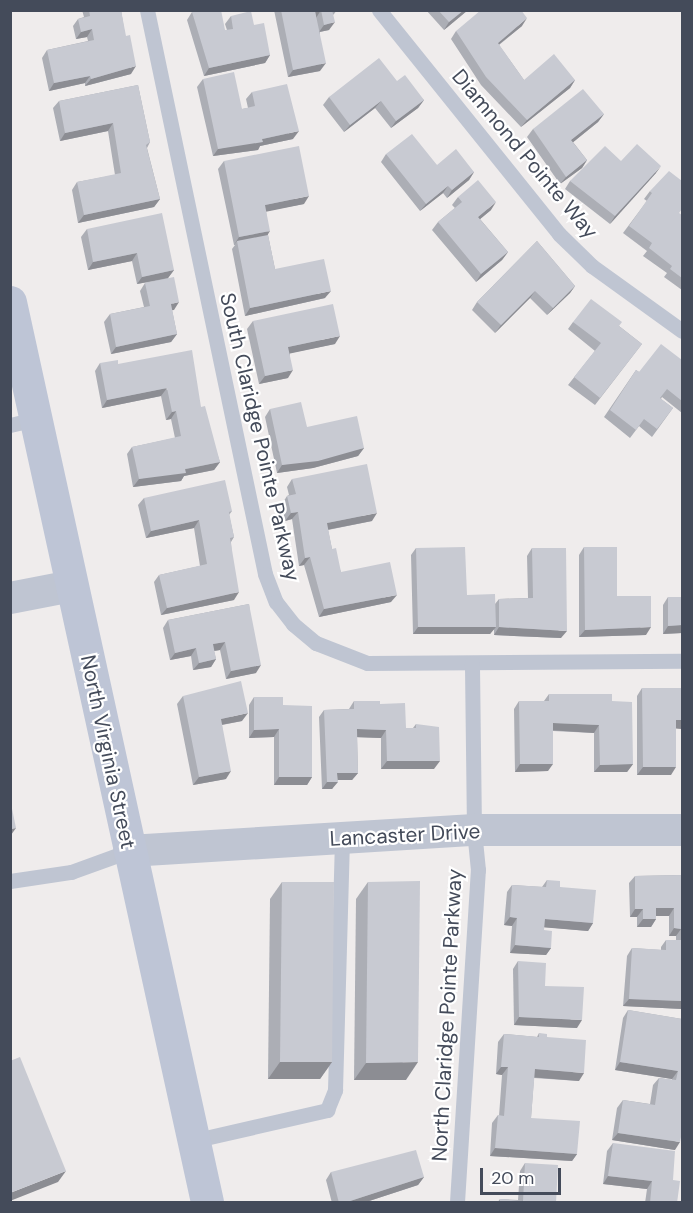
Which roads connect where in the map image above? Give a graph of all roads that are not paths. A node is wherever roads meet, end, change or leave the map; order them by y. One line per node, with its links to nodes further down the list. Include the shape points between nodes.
1 (147, 10): 9 (lane, South Claridge Pointe Parkway, via 265,574 276,602 301,631 340,656 367,663)
2 (378, 10): 4 (lane, Diamnond Pointe Way, via 559,234 592,266)
3 (10, 302): 5 (main road, North Virginia Street)
4 (682, 331)
5 (23, 422): 6 (main road, North Virginia Street)
6 (72, 586): 7 (street); 13 (main road, North Virginia Street)
7 (10, 598)
8 (682, 661): 9 (lane, South Claridge Pointe Parkway)
9 (472, 663): 11 (lane)
10 (682, 830): 11 (street, Lancaster Drive)
11 (474, 831): 12 (street, Lancaster Drive); 17 (lane, North Claridge Pointe Parkway, via 478,870)
12 (342, 838): 13 (street, Lancaster Drive); 15 (lane, via 335,1090 327,1110)
13 (129, 851): 14 (lane, via 71,872); 15 (main road, North Virginia Street)
14 (10, 881)
15 (192, 1141): 16 (main road, North Virginia Street)
16 (207, 1203)
17 (457, 1203)

